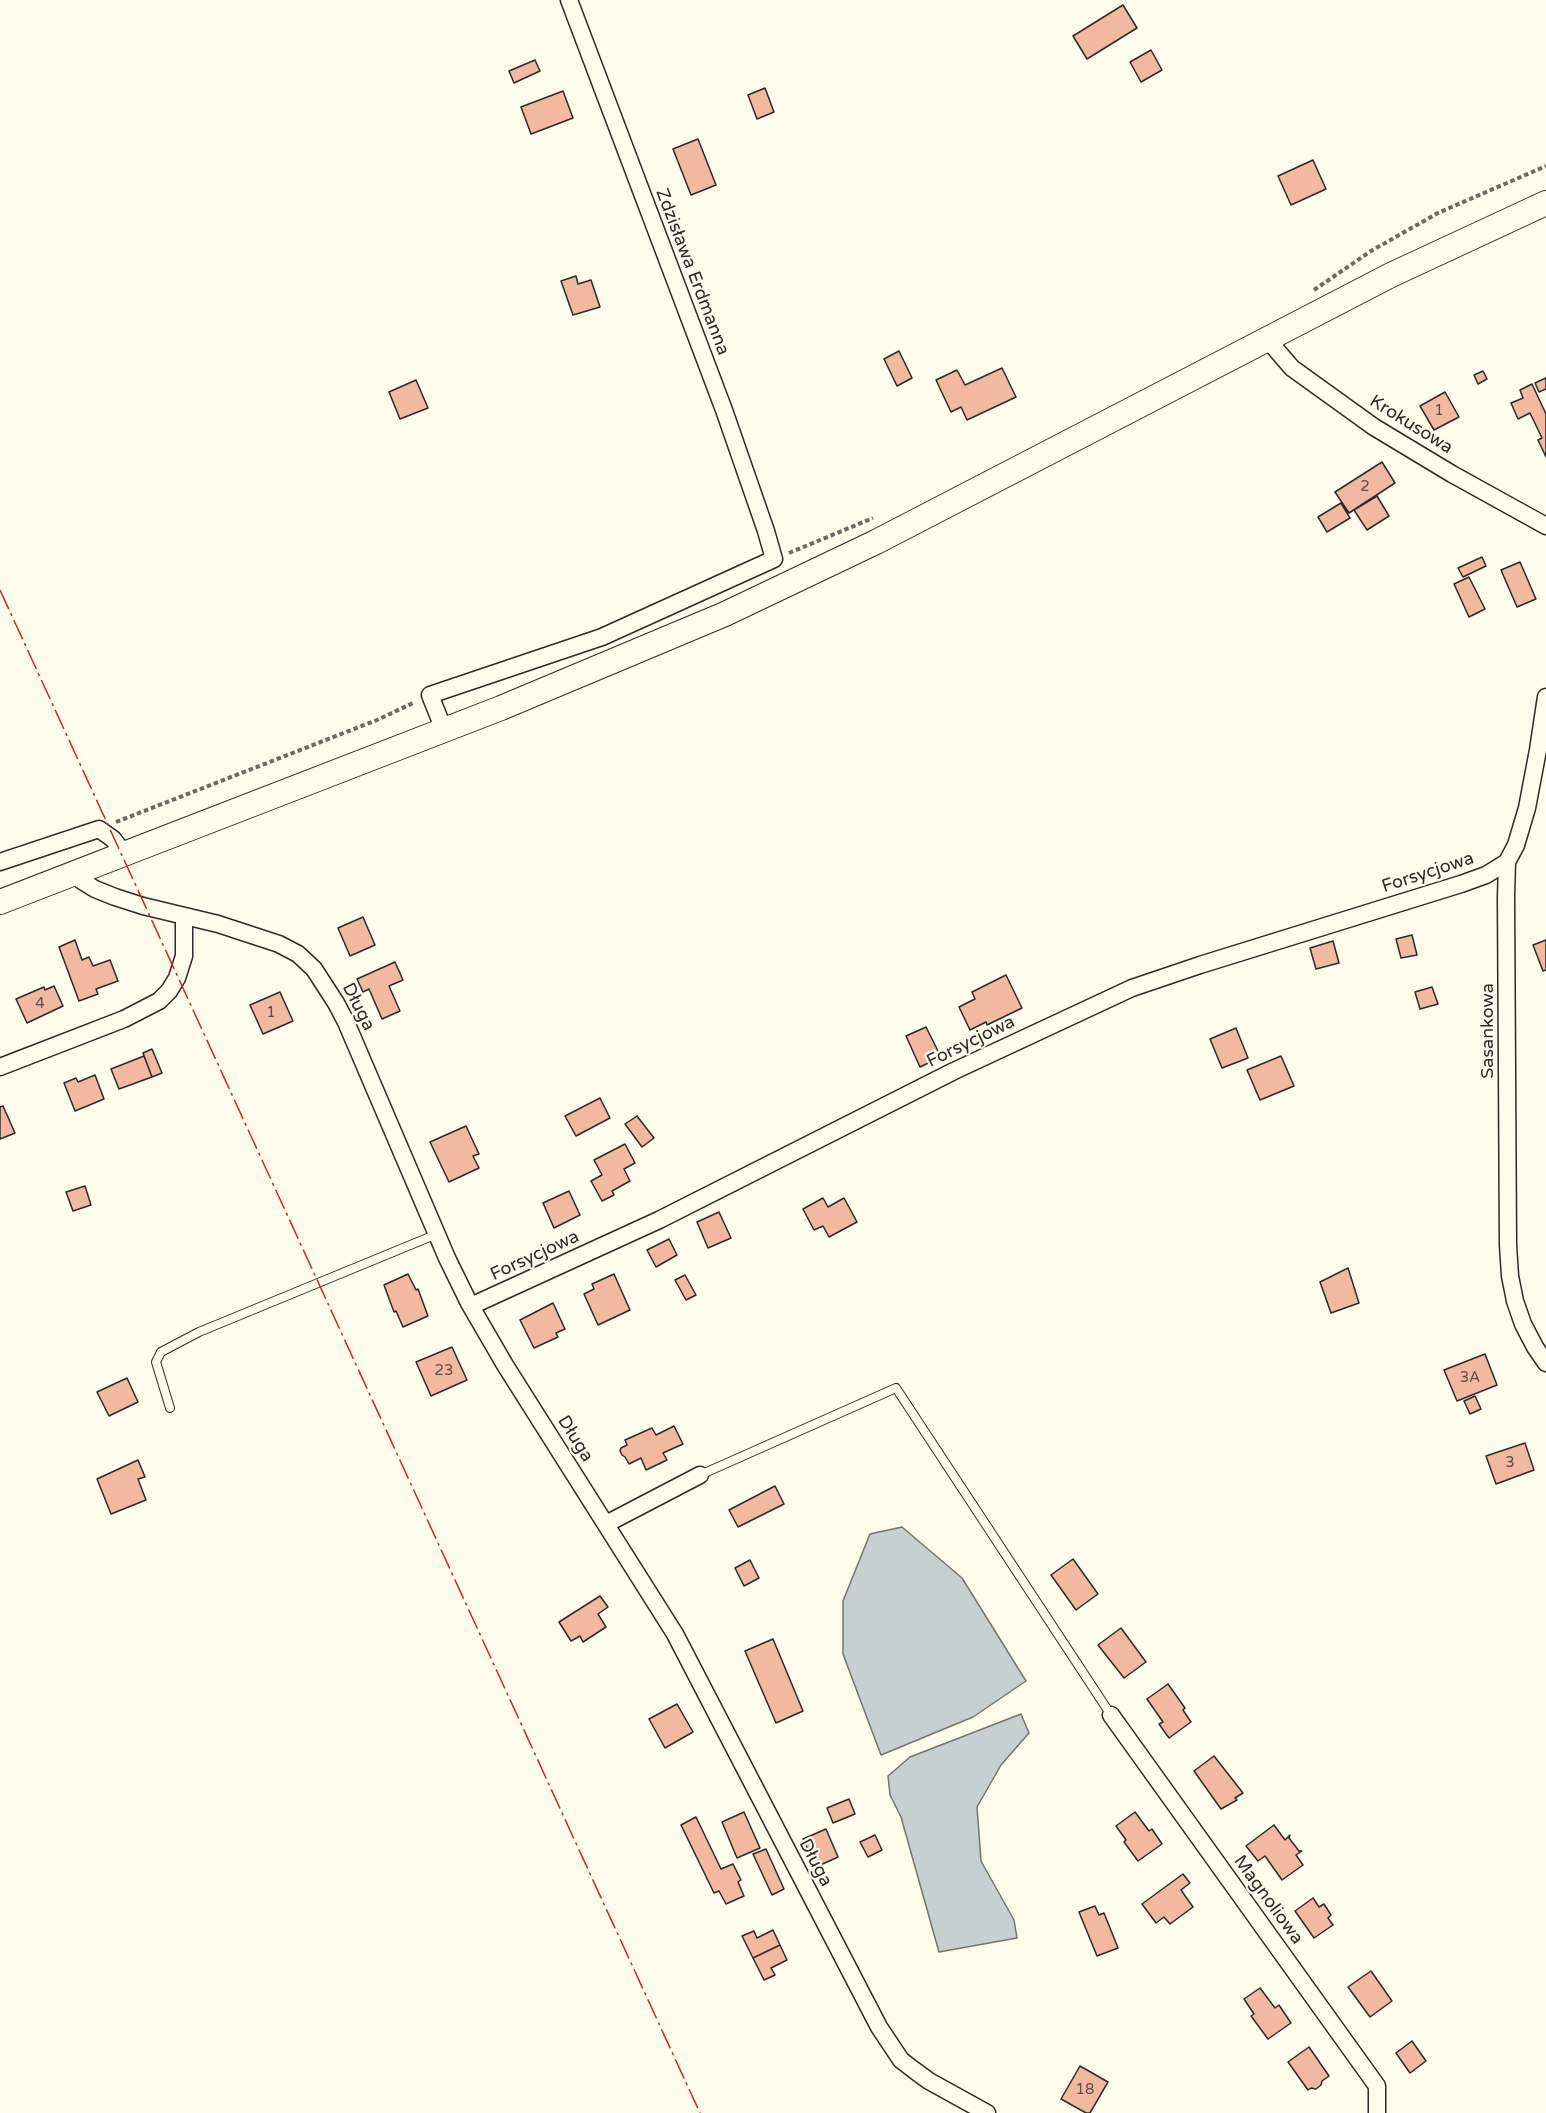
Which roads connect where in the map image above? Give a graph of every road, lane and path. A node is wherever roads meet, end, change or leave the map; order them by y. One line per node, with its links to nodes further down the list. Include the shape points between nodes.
1 (569, 0): 5 (street, Zdzisława Erdmanna, via 724,410 774,559 602,637)
2 (1546, 203): 3 (main road, via 1391,275)
3 (1267, 339): 4 (street, Krokusowa, via 1292,368 1374,427); 7 (main road, via 876,542 725,614)
4 (1546, 526)
5 (430, 695): 7 (street); 8 (path, via 377,720)
6 (1546, 697): 11 (street, Sasankowa, via 1527,808)
7 (444, 730): 9 (main road)
8 (99, 829): 9 (street, via 113,838); 10 (street)
9 (124, 853): 12 (main road)
10 (0, 862)
11 (1507, 862): 17 (street, Forsycjowa, via 1461,884 1132,988 954,1071 658,1221); 18 (street, Sasankowa, via 1510,1276 1523,1324)
12 (77, 872): 13 (main road); 14 (street, Długa, via 82,881 105,893)
13 (0, 902)
14 (184, 916): 15 (street, via 184,956 177,978 159,1001 124,1019); 16 (street, Długa, via 279,944 314,969 346,1022)
15 (0, 1067)
16 (437, 1234): 17 (street, Długa); 19 (lane, via 180,1340 161,1352 156,1362)
17 (471, 1306): 21 (street, Długa)
18 (1546, 1363)
19 (170, 1408)
20 (700, 1475): 21 (street); 22 (lane, via 896,1388)
21 (606, 1524): 23 (street, Długa, via 675,1634 865,2004 891,2046 901,2060 928,2081)
22 (1111, 1715): 24 (street, Magnoliowa, via 1377,2086)
23 (987, 2113)
24 (1377, 2113)

